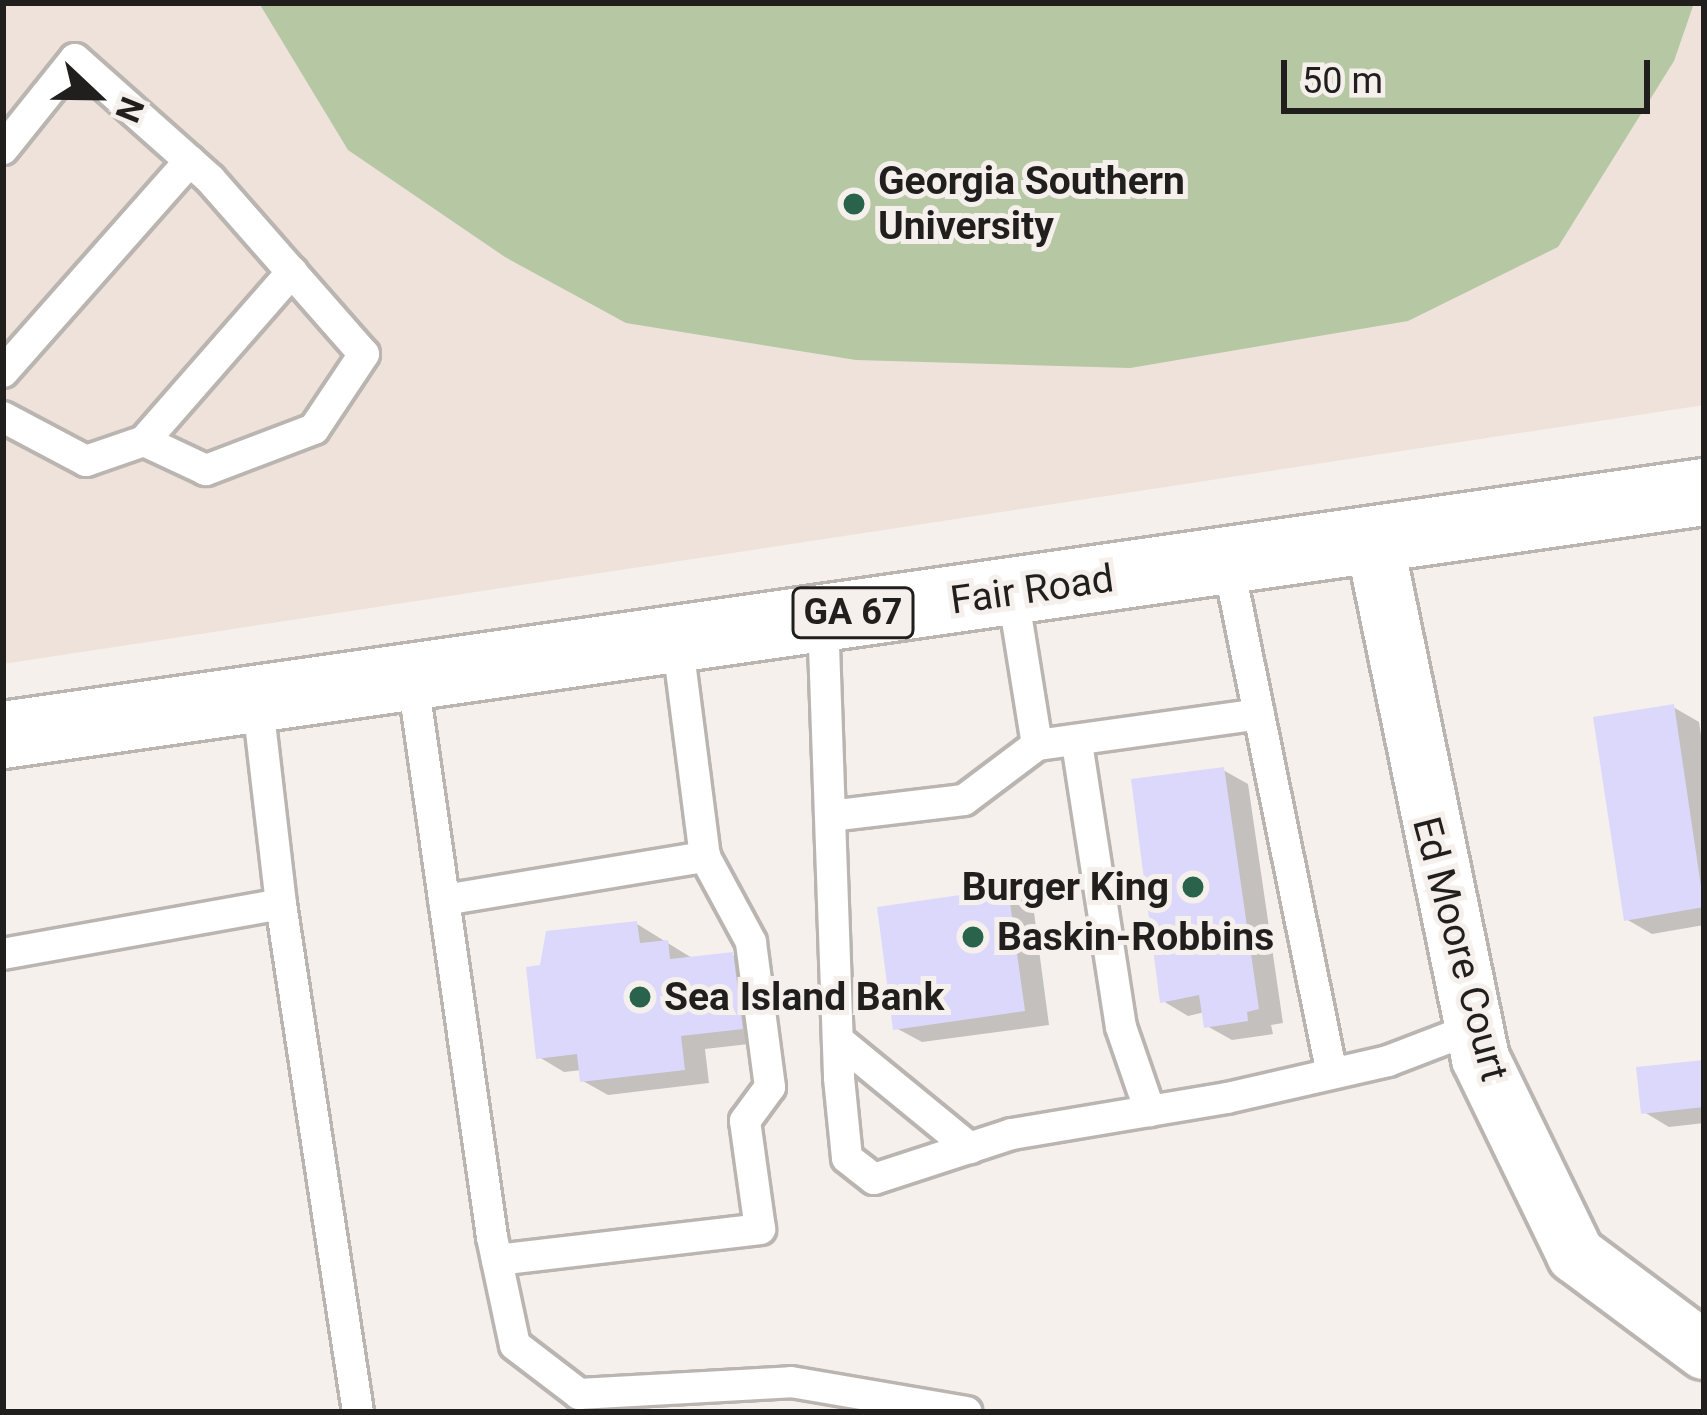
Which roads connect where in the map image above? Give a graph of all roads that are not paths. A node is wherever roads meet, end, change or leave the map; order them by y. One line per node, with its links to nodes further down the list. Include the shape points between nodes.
1 (3, 149): 2 (lane, via 75,59)
2 (190, 161): 3 (lane); 4 (lane)
3 (292, 272): 6 (lane); 6 (lane, via 364,354 314,429 206,470)
4 (3, 372)
5 (3, 417): 6 (lane, via 86,461)
6 (144, 441)
7 (1704, 492): 8 (main road, Fair Road / GA 67)
8 (1374, 542): 9 (main road, Fair Road / GA 67); 24 (street, Ed Moore Court)
9 (1228, 562): 10 (main road, Fair Road / GA 67); 15 (lane)
10 (1013, 595): 11 (main road, Fair Road / GA 67); 18 (lane)
11 (823, 617): 12 (main road, Fair Road / GA 67); 19 (lane)
12 (677, 637): 13 (main road, Fair Road / GA 67); 20 (lane)
13 (412, 674): 14 (main road, Fair Road / GA 67); 21 (lane)
14 (257, 698): 16 (main road, Fair Road / GA 67); 22 (lane)
15 (1259, 714): 17 (lane); 26 (lane)
16 (3, 735)
17 (1077, 743): 18 (lane); 27 (lane, via 1121,1027)
18 (1037, 745): 19 (lane, via 964,800)
19 (830, 816): 25 (lane)
20 (705, 856): 21 (lane); 29 (lane, via 751,942 770,1087 745,1121 760,1229)
21 (444, 900): 29 (lane)
22 (281, 904): 23 (lane); 32 (lane)
23 (3, 955)
24 (1474, 1028): 26 (lane); 30 (street, Ed Moore Court, via 1480,1058 1575,1254)
25 (838, 1040): 28 (lane); 28 (lane, via 847,1158 874,1179)
26 (1331, 1074): 27 (lane)
27 (1150, 1112): 28 (lane)
28 (970, 1148)
29 (497, 1260): 31 (lane, via 515,1345)
30 (1704, 1350)
31 (579, 1403): 33 (lane, via 791,1382)
32 (358, 1412)
33 (966, 1412)

